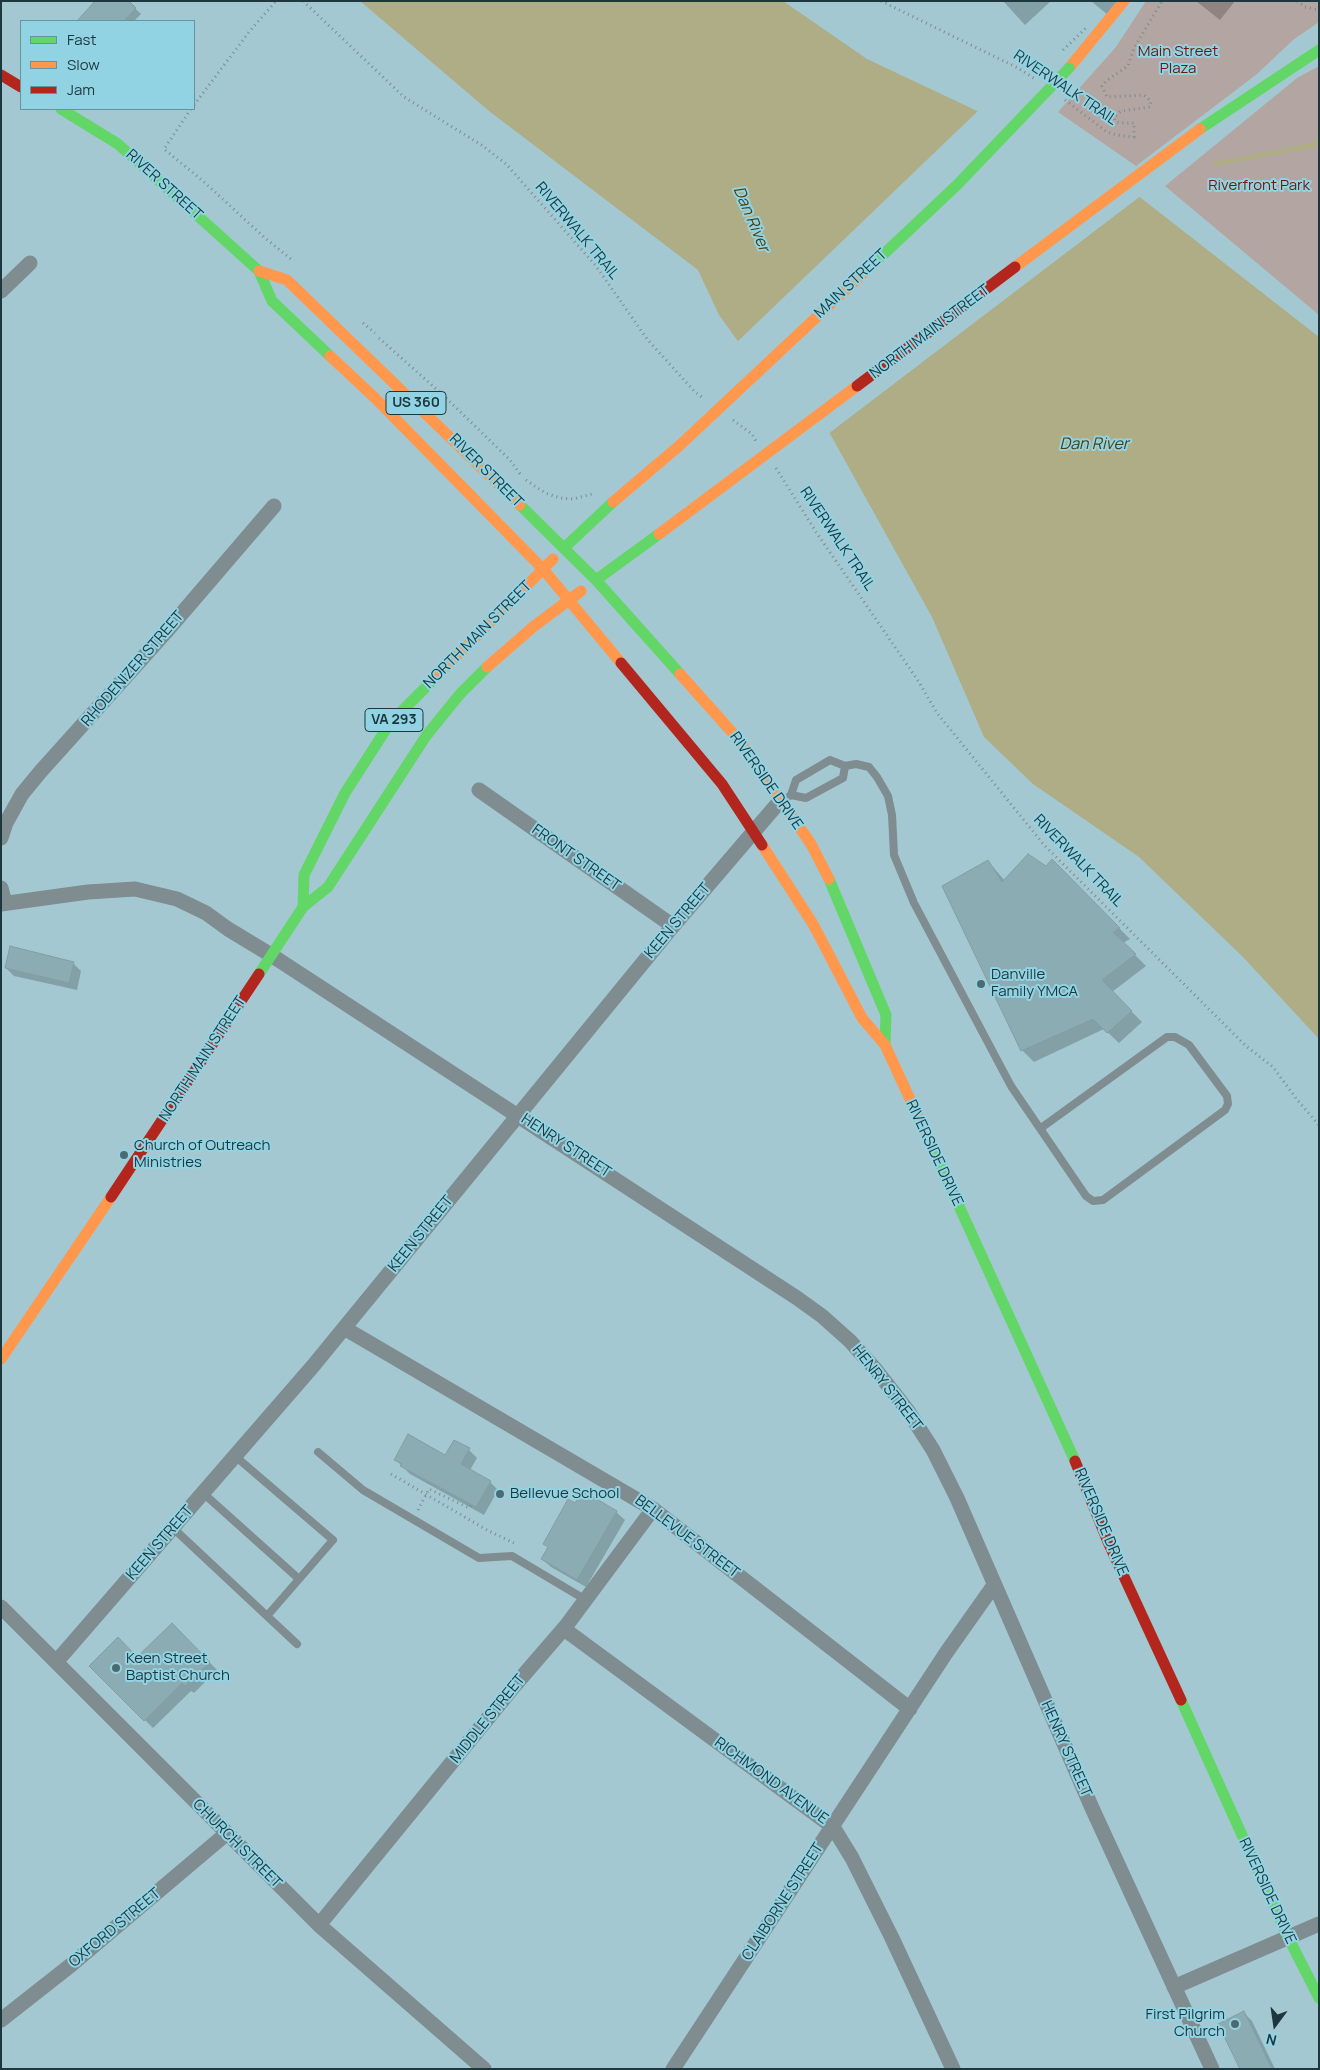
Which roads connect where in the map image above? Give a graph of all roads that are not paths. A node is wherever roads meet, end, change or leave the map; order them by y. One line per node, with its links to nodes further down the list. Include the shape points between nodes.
1 (1123, 2): 10 (main road, MAIN STREET / VA 293, bridge, via 1069,68 964,178 686,440)
2 (1319, 50): 12 (main road, NORTH MAIN STREET / VA 293, bridge, via 1200,129)
3 (1, 76): 4 (main road)
4 (20, 86)
5 (63, 110): 7 (main road, RIVER STREET / US 360, via 118,144)
6 (30, 263): 8 (street)
7 (259, 271): 10 (main road, RIVER STREET / US 360, via 288,280); 11 (main road, RIVER STREET / US 360, via 272,301 375,398)
8 (1, 291)
9 (274, 506): 18 (street, RHODENIZER STREET, via 126,678 41,770 22,794)
10 (564, 548): 11 (main road, NORTH MAIN STREET / VA 293); 12 (main road, RIVER STREET / US 360)
11 (543, 569): 13 (main road, RIVER STREET / US 360); 21 (main road, NORTH MAIN STREET / VA 293, via 390,723 345,793 304,875)
12 (596, 580): 13 (main road, NORTH MAIN STREET / VA 293); 16 (main road, RIVERSIDE DRIVE, via 740,740)
13 (569, 600): 17 (main road, RIVERSIDE DRIVE, via 722,784); 21 (main road, NORTH MAIN STREET / VA 293, via 495,659 460,694 426,736 328,887)
14 (845, 766): 16 (lane, via 843,778 806,798); 16 (lane, via 830,760 796,780); 26 (lane, via 868,767 888,796 894,855 914,903 1011,1086)
15 (479, 790): 22 (street, FRONT STREET)
16 (786, 798): 17 (street, KEEN STREET); 24 (main road, RIVERSIDE DRIVE, via 852,928 886,1015)
17 (753, 832): 22 (street, KEEN STREET); 24 (main road, RIVERSIDE DRIVE, via 813,924 862,1018)
18 (1, 838)
19 (1, 888): 20 (street)
20 (3, 903): 23 (street, HENRY STREET, via 88,892 151,891 206,913)
21 (303, 907): 23 (main road, NORTH MAIN STREET / VA 293)
22 (674, 926): 25 (street, KEEN STREET)
23 (272, 955): 25 (street, HENRY STREET); 28 (main road, NORTH MAIN STREET / VA 293)
24 (885, 1045): 47 (main road, RIVERSIDE DRIVE, via 1060,1426 1108,1542)
25 (518, 1115): 27 (street, KEEN STREET); 35 (street, HENRY STREET, via 797,1298 850,1341 908,1411 933,1450)
26 (1041, 1128): 26 (lane, via 1086,1196 1093,1201 1103,1200 1224,1110 1228,1104 1227,1096 1189,1045 1175,1037 1167,1037)
27 (344, 1328): 30 (street, KEEN STREET); 32 (street, BELLEVUE STREET)
28 (1, 1359)
29 (318, 1452): 36 (lane, via 363,1490 479,1558 512,1556)
30 (235, 1456): 31 (street, KEEN STREET); 34 (lane, via 333,1540)
31 (203, 1492): 33 (street, KEEN STREET); 34 (lane)
32 (653, 1509): 36 (street, MIDDLE STREET); 42 (street, BELLEVUE STREET)
33 (172, 1528): 38 (lane); 41 (street, KEEN STREET)
34 (299, 1579): 38 (lane)
35 (994, 1585): 42 (street, CLAIBORNE STREET); 48 (street, HENRY STREET)
36 (586, 1600): 39 (street, MIDDLE STREET)
37 (1, 1607): 41 (street, CHURCH STREET)
38 (267, 1616): 40 (lane)
39 (564, 1629): 43 (street, RICHMOND AVENUE); 46 (street, MIDDLE STREET)
40 (297, 1644)
41 (57, 1661): 44 (street, CHURCH STREET)
42 (910, 1709): 43 (street, CLAIBORNE STREET)
43 (833, 1827): 52 (street, CLAIBORNE STREET); 53 (street, RICHMOND AVENUE, via 852,1858)
44 (226, 1834): 46 (street, CHURCH STREET); 50 (street, OXFORD STREET)
45 (1319, 1924): 47 (street)
46 (319, 1926): 51 (street, CHURCH STREET)
47 (1288, 1937): 48 (street); 49 (main road, RIVERSIDE DRIVE)
48 (1174, 1987): 54 (street, HENRY STREET)
49 (1319, 1998)
50 (1, 2020)
51 (484, 2069)
52 (672, 2069)
53 (953, 2069)
54 (1212, 2069)

